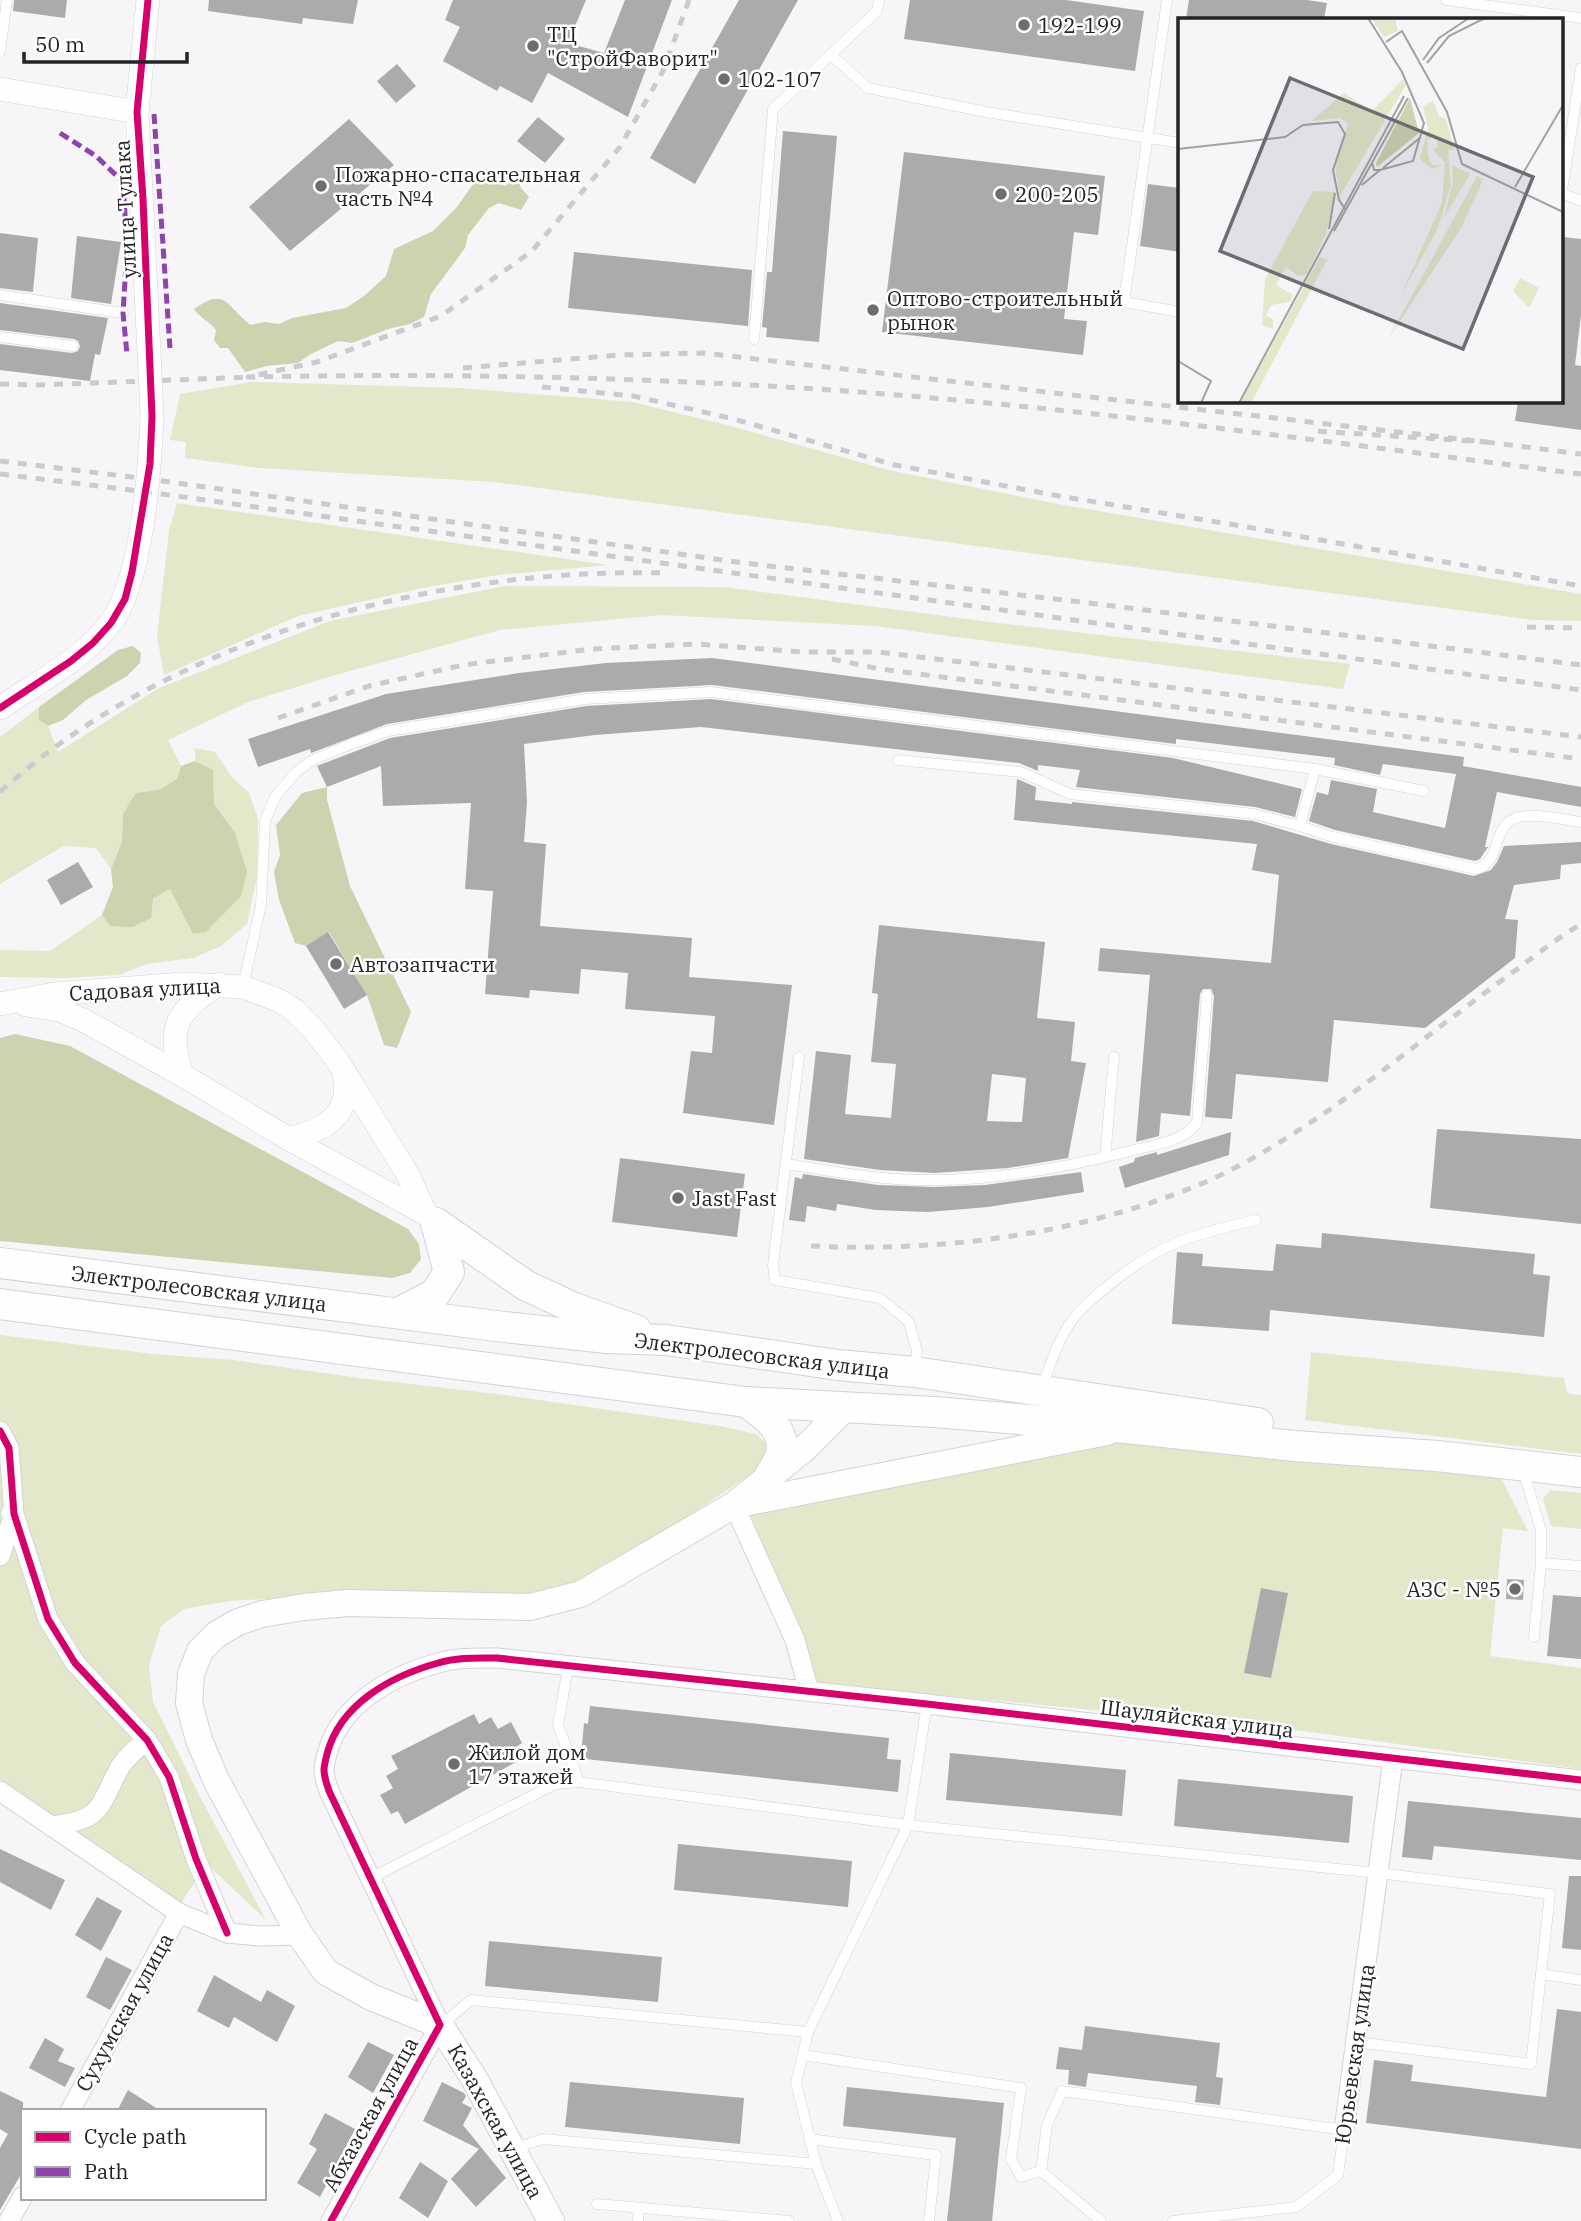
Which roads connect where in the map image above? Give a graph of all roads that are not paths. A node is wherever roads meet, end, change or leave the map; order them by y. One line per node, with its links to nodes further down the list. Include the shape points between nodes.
1 (7, 0): 7 (lane)
2 (148, 0): 11 (street, улица Тулака)
3 (878, 0): 8 (lane, via 877,11)
4 (1167, 0): 12 (lane)
5 (1446, 0): 6 (lane)
6 (1581, 18)
7 (0, 52)
8 (831, 55): 12 (lane, via 868,88); 21 (lane, via 773,109)
9 (1581, 68): 14 (lane)
10 (0, 89): 11 (street)
11 (137, 112): 23 (street, улица Тулака, bridge, via 152,416 147,492 125,599 93,643)
12 (1147, 139): 13 (lane); 18 (lane, via 1124,302)
13 (1178, 144)
14 (1564, 179)
15 (1564, 193): 16 (lane)
16 (1581, 201)
17 (0, 295): 19 (lane)
18 (1178, 312)
19 (123, 313)
20 (0, 337): 22 (lane)
21 (754, 339)
22 (73, 346)
23 (2, 704)
24 (898, 760): 28 (lane, via 1021,772 1070,794 1254,814)
25 (1315, 769): 26 (lane); 28 (lane); 30 (lane, via 711,692 585,699 388,731 313,760 275,797 265,821 261,905)
26 (1424, 791)
27 (1581, 822): 28 (lane, via 1525,816 1513,820 1500,830 1490,861 1476,869)
28 (1300, 826)
29 (219, 984): 30 (street, Садовая улица); 32 (street, Садовая улица, via 140,986); 36 (street, via 196,999 176,1030 174,1051)
30 (243, 987): 35 (street, Садовая улица, via 294,1010)
31 (1207, 995): 38 (lane, via 1197,1123 1190,1133)
32 (1, 1004): 36 (street, Садовая улица, via 59,1010)
33 (1114, 1057): 38 (lane)
34 (799, 1058): 39 (lane)
35 (344, 1073): 37 (street, via 345,1097 338,1112 318,1129); 40 (street, Садовая улица)
36 (182, 1075): 37 (street, Садовая улица)
37 (289, 1139): 40 (street, Садовая улица)
38 (1105, 1157): 39 (lane, via 1020,1174 934,1181)
39 (787, 1164): 47 (lane, via 773,1265 775,1280 880,1298 909,1322 917,1351)
40 (430, 1218): 44 (main road, via 449,1272 435,1294); 45 (main road, via 525,1285 574,1308)
41 (1256, 1220): 48 (lane, via 1176,1241 1116,1280 1073,1319)
42 (0, 1263): 44 (main road, Электролесовская улица)
43 (0, 1304): 49 (main road, Электролесовская улица)
44 (398, 1313): 45 (main road, Электролесовская улица, via 607,1338)
45 (666, 1340): 46 (main road, Электролесовская улица)
46 (853, 1367): 47 (main road, Электролесовская улица); 50 (main road)
47 (915, 1372): 48 (main road, Электролесовская улица)
48 (1041, 1391): 53 (main road, Электролесовская улица, via 1296,1429)
49 (746, 1402): 50 (main road, Электролесовская улица); 56 (main road, via 770,1419 780,1437 781,1454)
50 (845, 1408): 51 (main road, Электролесовская улица); 56 (main road)
51 (1126, 1428): 53 (main road, Электролесовская улица); 57 (main road)
52 (0, 1431): 58 (street, via 9,1448)
53 (1437, 1457): 54 (main road, Электролесовская улица)
54 (1522, 1466): 55 (main road, Электролесовская улица); 60 (lane, via 1541,1530)
55 (1581, 1472)
56 (768, 1479): 57 (main road)
57 (734, 1505): 64 (street, via 795,1640); 77 (main road, Казахская улица, via 609,1579 554,1602 530,1607 348,1603 304,1607 261,1614 217,1634 200,1651 191,1674 190,1703 199,1740 217,1783)
58 (7, 1511): 59 (street); 66 (street, via 48,1619 75,1663)
59 (0, 1556)
60 (1541, 1563): 61 (lane); 62 (lane)
61 (1581, 1566)
62 (1534, 1637)
63 (568, 1667): 64 (street, Шауляйская улица); 69 (lane, via 558,1725); 74 (street, Шауляйская улица, via 468,1657 401,1677 352,1708 332,1736 324,1770 329,1791)
64 (810, 1691): 65 (street, Шауляйская улица)
65 (927, 1704): 67 (street, Шауляйская улица); 71 (lane)
66 (147, 1740): 72 (street, via 121,1765 103,1805 90,1817); 76 (street, via 169,1777)
67 (1393, 1759): 68 (street, Шауляйская улица); 73 (street, Юрьевская улица)
68 (1581, 1780)
69 (579, 1782): 71 (lane); 74 (lane, via 555,1784)
70 (0, 1791): 72 (street)
71 (908, 1825): 73 (lane); 81 (lane)
72 (51, 1826): 75 (street)
73 (1378, 1873): 78 (lane, via 1550,1894); 82 (street, Юрьевская улица)
74 (371, 1878): 80 (street, Шауляйская улица)
75 (179, 1913): 76 (street); 84 (street, Сухумская улица)
76 (227, 1933): 77 (street)
77 (300, 1935): 80 (main road, Казахская улица, via 326,1972 371,1997)
78 (1541, 1974): 79 (lane); 82 (lane, via 1531,2064)
79 (1581, 1980)
80 (440, 2025): 81 (lane, via 471,2000); 87 (main road, Казахская улица); 94 (street, Абхазская улица)
81 (808, 2032): 83 (lane)
82 (1356, 2042): 85 (street, Юрьевская улица)
83 (803, 2055): 86 (lane, via 796,2083); 89 (lane, via 1021,2088 1011,2159 1021,2177)
84 (71, 2109)
85 (1344, 2130): 89 (lane, via 1062,2091 1047,2125); 101 (lane, Юрьевская улица, via 1338,2175 1296,2207)
86 (809, 2139): 88 (lane); 99 (lane, via 936,2155)
87 (513, 2149): 88 (lane, via 543,2139); 95 (main road, Казахская улица)
88 (816, 2164): 98 (lane)
89 (1041, 2171): 100 (lane)
90 (21, 2200): 93 (street)
91 (597, 2204): 92 (lane)
92 (639, 2207): 96 (lane); 97 (lane)
93 (9, 2221)
94 (331, 2221)
95 (551, 2221)
96 (638, 2221)
97 (789, 2221)
98 (838, 2221)
99 (929, 2221)
100 (1101, 2221)
101 (1173, 2221)

